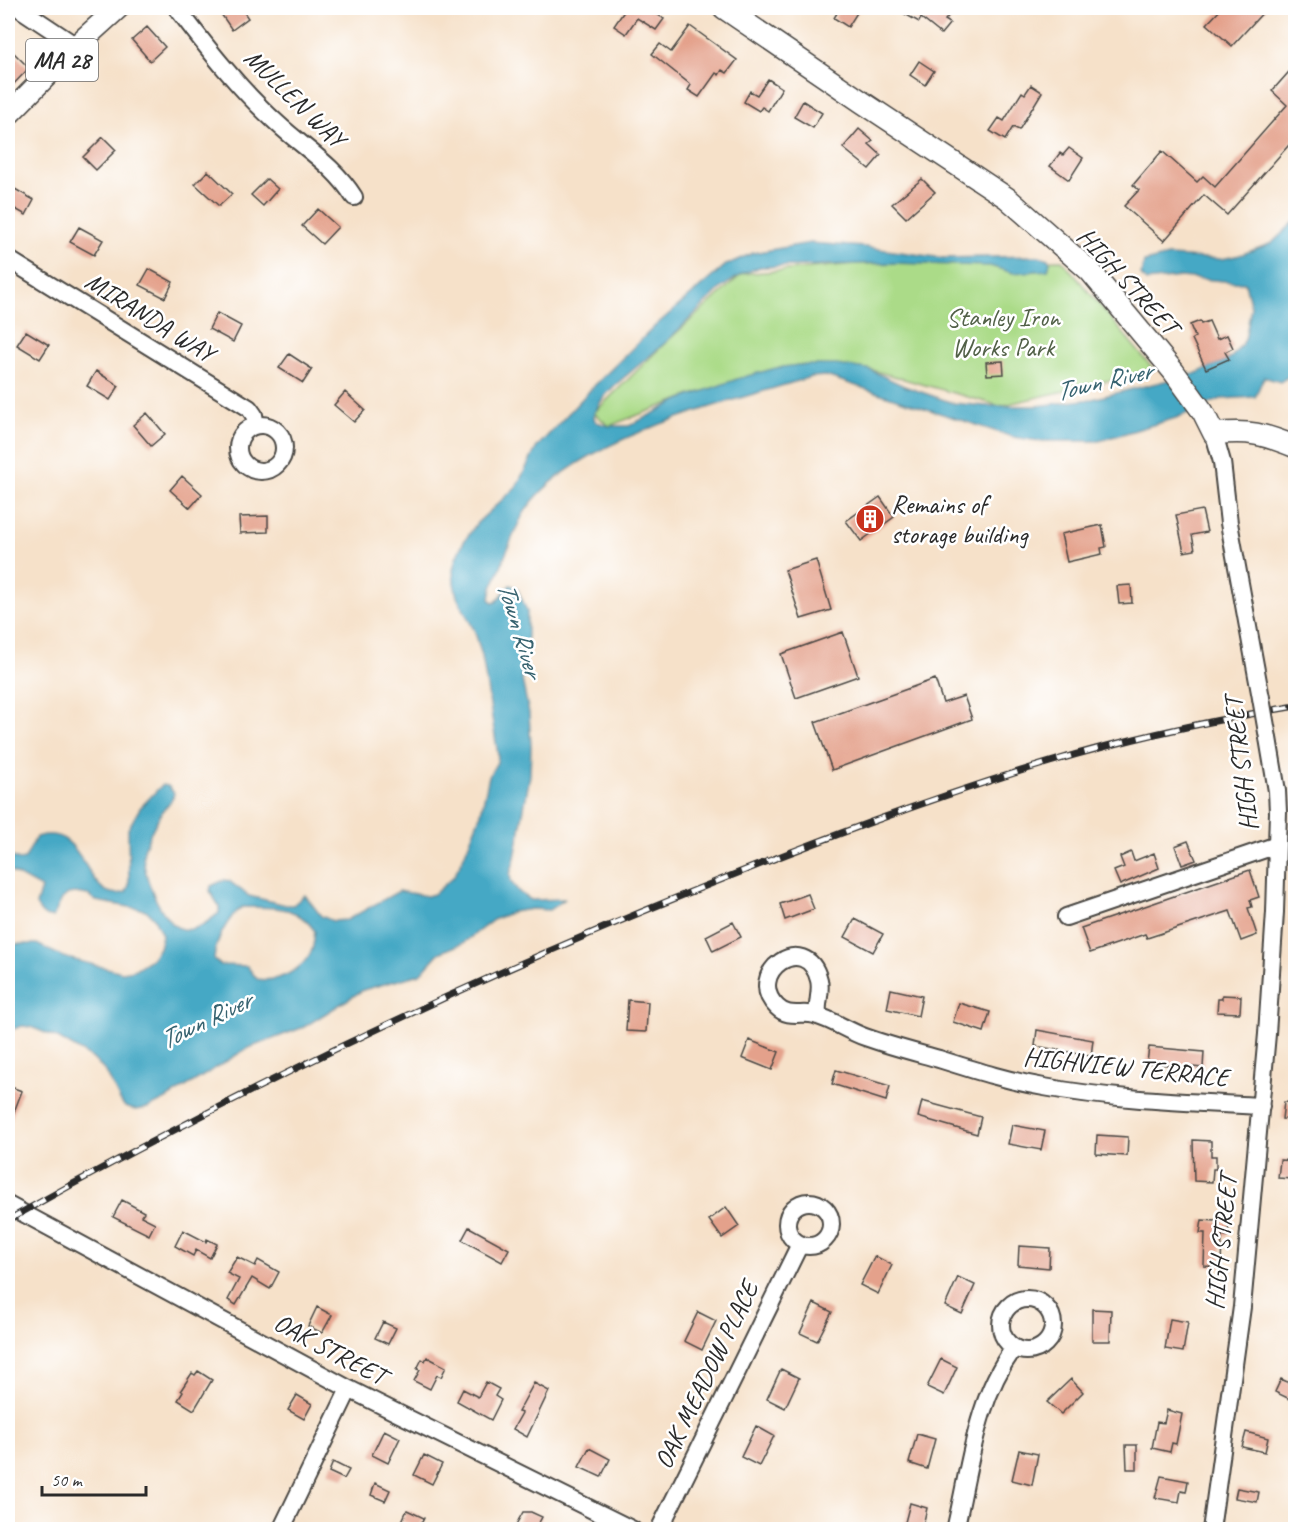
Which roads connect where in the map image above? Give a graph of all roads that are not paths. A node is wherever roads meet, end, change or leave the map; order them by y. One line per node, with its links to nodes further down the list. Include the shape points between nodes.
1 (19, 8): 5 (street)
2 (118, 8): 5 (main road, MA 28)
3 (177, 8): 7 (street, MULLEN WAY, via 268,114 333,169)
4 (724, 8): 10 (main road, HIGH STREET, via 1007,198 1090,272 1174,372)
5 (75, 46): 6 (main road, MA 28)
6 (8, 115)
7 (354, 198)
8 (8, 259): 9 (street, MIRANDA WAY, via 249,408)
9 (256, 425)
10 (1214, 434): 11 (main road, via 1261,434); 12 (street, HIGH STREET, bridge, via 1222,462 1229,523 1277,791)
11 (1296, 447)
12 (1277, 845): 13 (street); 15 (street, HIGH STREET)
13 (1066, 917)
14 (818, 1016): 15 (street, HIGHVIEW TERRACE, via 862,1036 1023,1083 1107,1095)
15 (1261, 1106): 24 (street, HIGH STREET, via 1242,1307)
16 (8, 1205): 19 (street, OAK STREET)
17 (800, 1244): 22 (street, OAK MEADOW PLACE)
18 (1014, 1348): 23 (street, via 995,1380 979,1422)
19 (349, 1389): 20 (street); 21 (street, OAK STREET)
20 (280, 1530)
21 (633, 1530)
22 (659, 1530)
23 (955, 1530)
24 (1211, 1530)

